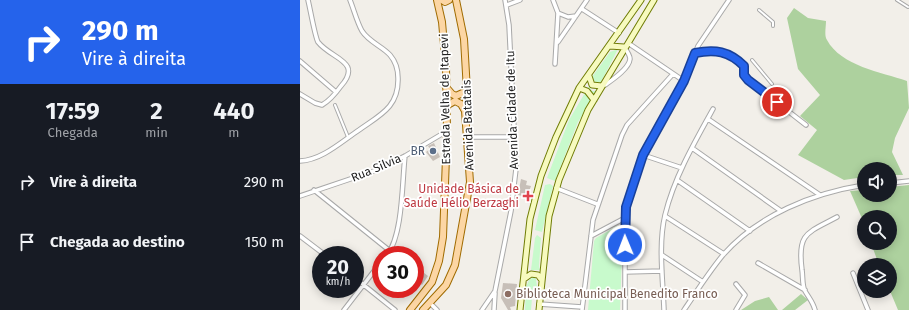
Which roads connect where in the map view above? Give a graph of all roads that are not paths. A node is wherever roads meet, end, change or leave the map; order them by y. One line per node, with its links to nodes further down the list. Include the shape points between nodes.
1 (308, 0): 38 (street, via 318,41 350,70 348,78)
2 (350, 0): 48 (street, via 362,31 395,61 398,93 384,113)
3 (437, 0): 35 (main road, Estrada Velha de Itapevi, via 444,38)
4 (442, 0): 5 (main road)
5 (449, 0)
6 (456, 0): 37 (main road, Avenida Batatais, via 464,39)
7 (505, 0): 15 (street, Avenida Cidade de Itu)
8 (520, 0): 15 (street)
9 (553, 0): 19 (street)
10 (587, 0): 17 (street)
11 (641, 0): 22 (main road)
12 (654, 0): 24 (main road)
13 (729, 0): 26 (street)
14 (896, 0): 16 (lane)
15 (507, 5): 50 (street, Avenida Cidade de Itu)
16 (908, 7)
17 (582, 9): 20 (street); 22 (street)
18 (759, 10): 21 (lane, via 773,22)
19 (558, 13): 20 (street, via 568,17); 23 (street)
20 (576, 16): 23 (street)
21 (773, 26)
22 (619, 33): 25 (main road)
23 (558, 43): 29 (street)
24 (625, 45): 25 (main road); 30 (street); 34 (main road); 34 (street, via 629,61)
25 (610, 46): 31 (main road)
26 (695, 53): 32 (street); 46 (street, via 715,50 733,56 744,66 744,75 748,80)
27 (752, 60): 33 (lane)
28 (300, 61): 38 (street)
29 (555, 64)
30 (673, 74): 32 (street); 64 (street, via 627,125)
31 (589, 76): 34 (main road, via 592,85); 36 (main road)
32 (684, 81): 52 (street)
33 (772, 84)
34 (602, 86): 40 (main road)
35 (446, 87): 37 (main road, via 456,96); 42 (main road, Estrada Velha de Itapevi)
36 (579, 88): 40 (main road, via 587,91); 82 (main road, via 541,176 530,219)
37 (467, 91): 44 (main road, Avenida Batatais)
38 (336, 92): 39 (street, via 322,105 315,104)
39 (300, 94)
40 (594, 100): 60 (main road)
41 (336, 105): 48 (lane)
42 (446, 106): 44 (main road, via 455,101 459,102); 47 (main road, Estrada Velha de Itapevi)
43 (713, 110): 45 (street)
44 (465, 111): 49 (main road, Avenida Batatais)
45 (708, 118): 51 (street); 63 (street)
46 (806, 124)
47 (447, 131): 53 (street, Rua Silvia); 96 (main road, Estrada Velha de Itapevi, via 439,262 432,282)
48 (348, 137): 54 (street, via 318,157)
49 (468, 137): 50 (street); 91 (main road, Avenida Batatais, via 470,182 456,265 446,285)
50 (514, 137): 89 (street, Avenida Cidade de Itu, via 516,169 511,211)
51 (692, 148): 55 (street); 65 (street)
52 (643, 155): 55 (street); 68 (street, via 626,207)
53 (405, 156): 61 (street, Rua Silvia, via 366,174); 74 (street)
54 (300, 161)
55 (682, 168): 56 (street)
56 (677, 180): 66 (street); 69 (street)
57 (909, 180): 58 (street)
58 (897, 182)
59 (857, 187): 63 (street)
60 (556, 188): 64 (street); 83 (main road, via 549,216)
61 (314, 190): 62 (street, Rua Silvia); 73 (street)
62 (300, 196)
63 (820, 196): 65 (street)
64 (597, 204): 71 (street)
65 (781, 210): 69 (street)
66 (665, 216): 75 (street); 76 (street)
67 (837, 217): 88 (street, via 804,239 800,250)
68 (625, 218): 71 (street); 79 (street)
69 (750, 231): 75 (street)
70 (300, 236): 72 (street)
71 (591, 236): 93 (street)
72 (313, 246)
73 (380, 246)
74 (393, 246)
75 (724, 254): 84 (street)
76 (662, 255): 78 (street); 84 (street)
77 (758, 263): 88 (street)
78 (662, 271): 79 (street); 104 (street)
79 (625, 272): 103 (street)
80 (372, 273): 85 (street)
81 (853, 273): 108 (street)
82 (524, 279): 83 (main road, via 532,274 538,275); 101 (main road)
83 (541, 279): 92 (main road)
84 (703, 282): 105 (street)
85 (364, 283)
86 (736, 284): 106 (street, via 745,295)
87 (364, 285): 95 (street)
88 (805, 290): 107 (street)
89 (495, 291): 99 (street, Avenida Cidade de Itu); 100 (street, Avenida Cidade de Itu)
90 (353, 298): 94 (street)
91 (430, 303): 97 (main road, Avenida Batatais); 98 (street)
92 (540, 304): 93 (street); 102 (main road)
93 (582, 308)
94 (344, 310)
95 (395, 310)
96 (410, 310)
97 (423, 310)
98 (437, 310)
99 (482, 310)
100 (494, 310)
101 (520, 310)
102 (539, 310)
103 (625, 310)
104 (664, 310)
105 (684, 310)
106 (736, 310)
107 (815, 310)
108 (868, 310)

